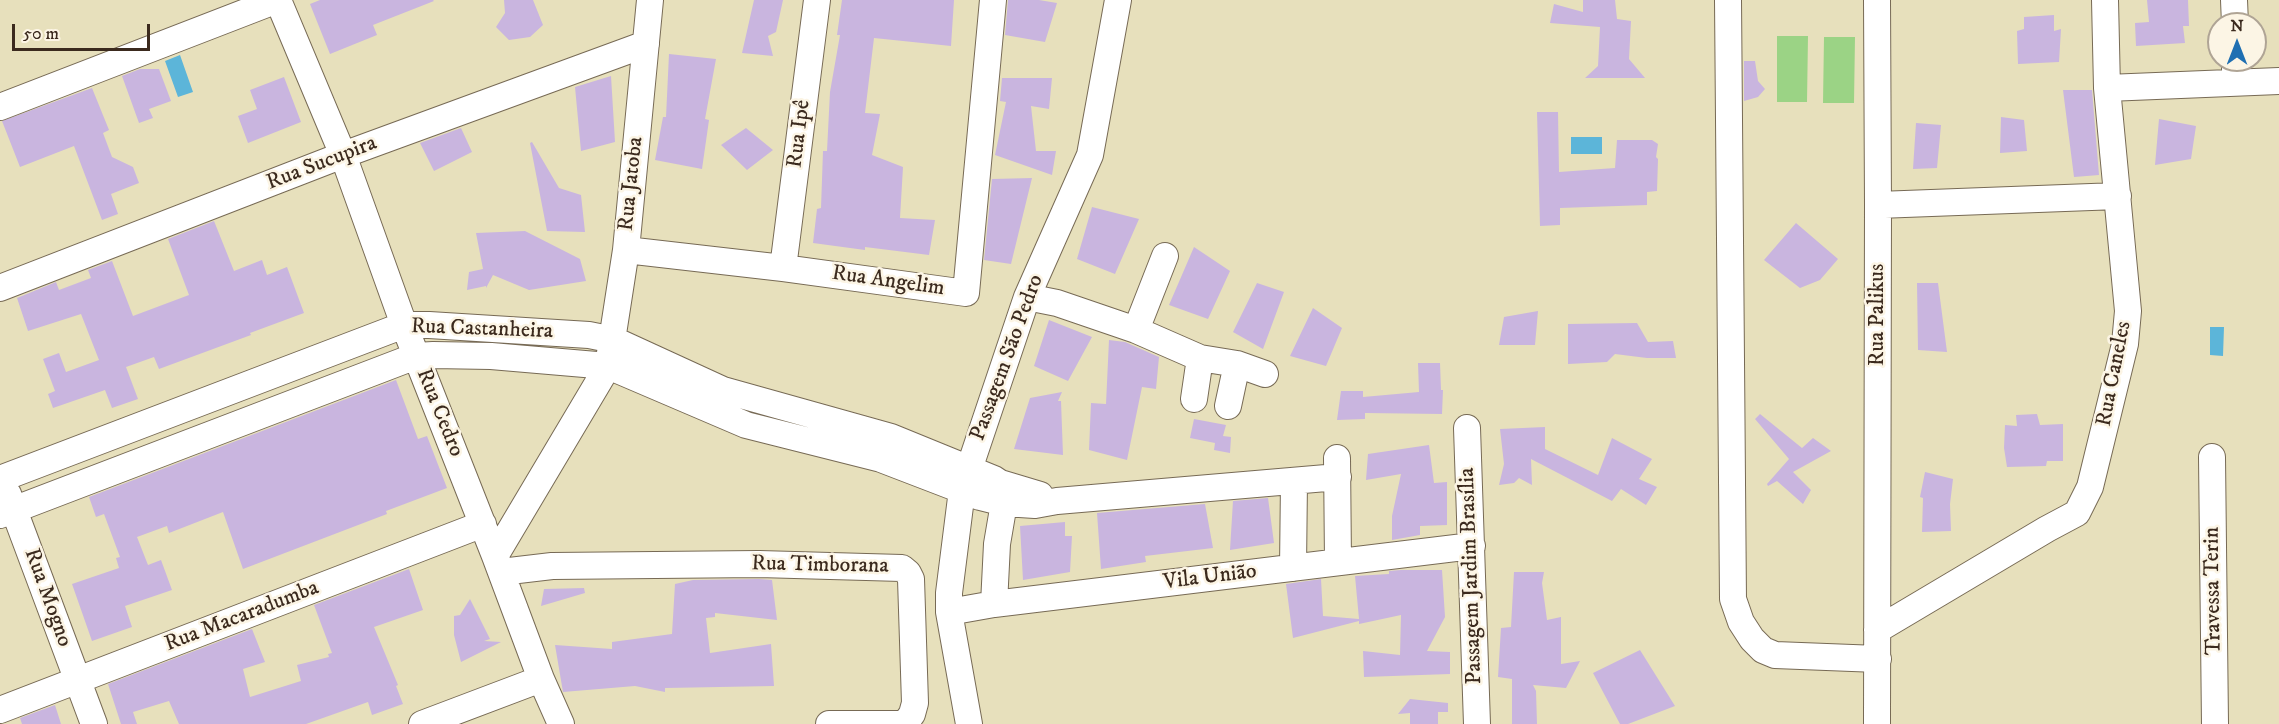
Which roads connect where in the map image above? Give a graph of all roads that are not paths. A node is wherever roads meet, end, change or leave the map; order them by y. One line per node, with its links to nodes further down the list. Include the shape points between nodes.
1 (278, 0): 15 (street); 16 (street, Rua Cedro)
2 (636, 0): 10 (street)
3 (650, 0): 10 (street, Rua Jatoba)
4 (817, 0): 21 (street, Rua Ipê)
5 (993, 0): 21 (street, Rua Angelim, via 966,293)
6 (1118, 0): 23 (street, Passagem São Pedro, via 1090,155)
7 (1728, 0): 51 (street, via 1733,599 1752,639 1775,655)
8 (1877, 0): 18 (street, Rua Palikus)
9 (2105, 0): 14 (street, Rua Caneles)
10 (646, 36): 16 (street, Rua Sucupira); 19 (street, Rua Jatoba)
11 (2227, 72): 14 (street)
12 (2239, 72): 13 (street)
13 (2279, 81)
14 (2107, 88): 17 (street, Rua Caneles)
15 (0, 107)
16 (343, 155): 22 (street, Rua Sucupira); 24 (street, Rua Cedro)
17 (2118, 196): 18 (street); 50 (street, Rua Caneles, via 2128,310 2125,344 2090,487 2077,513)
18 (1878, 205): 50 (street, Rua Palikus)
19 (626, 250): 21 (street, Rua Angelim); 26 (street, Rua Jatoba)
20 (1165, 256): 25 (street)
21 (783, 268)
22 (0, 288)
23 (1028, 297): 25 (street, via 1058,303); 38 (street, Passagem São Pedro)
24 (404, 325): 26 (street, Rua Castanheira, via 589,335); 27 (street, Rua Cedro); 37 (street, Rua Castanheira)
25 (1136, 330): 28 (street)
26 (614, 340): 30 (street, Rua Jatoba); 35 (street, Rua Castanheira, via 723,390)
27 (416, 356): 30 (street, Rua Castanheira, via 491,356); 42 (street, Rua Castanheira); 43 (street, Rua Cedro)
28 (1200, 358): 29 (street); 32 (street)
29 (1237, 364): 31 (street); 33 (street)
30 (608, 366): 35 (street, Rua Castanheira, via 746,425); 46 (street, Rua Jatoba)
31 (1265, 374)
32 (1194, 399)
33 (1228, 406)
34 (1467, 428): 44 (street, Passagem Jardim Brasília)
35 (886, 448): 38 (street, Rua Castanheira)
36 (2212, 457): 62 (street, Travessa Terin)
37 (1, 476): 42 (street, Rua Mogno)
38 (965, 479): 40 (street, via 994,479); 41 (street); 49 (street, Passagem São Pedro)
39 (1294, 481): 40 (street); 45 (street, via 1338,467); 47 (street)
40 (1058, 501): 41 (street, via 1035,505)
41 (1004, 503): 48 (street)
42 (7, 512): 52 (street, Rua Mogno)
43 (483, 524): 46 (street, Rua Cedro); 52 (street, Rua Macaradumba)
44 (1472, 546): 45 (street, Vila União); 60 (street, Passagem Jardim Brasília)
45 (1338, 562): 47 (street, Vila União)
46 (498, 564): 53 (street, Rua Cedro); 58 (street, Rua Timborana, via 902,568 911,579 915,704 912,714 901,724)
47 (1293, 568): 48 (street, Vila União)
48 (994, 604): 49 (street, Vila União)
49 (949, 612): 59 (street, Passagem São Pedro)
50 (1877, 630): 51 (street, Rua Palikus)
51 (1878, 659): 61 (street, Rua Palikus)
52 (77, 680): 54 (street, Rua Macaradumba); 55 (street, Rua Mogno)
53 (541, 680): 56 (street); 57 (street, Rua Cedro)
54 (0, 710)
55 (94, 724)
56 (422, 724)
57 (561, 724)
58 (829, 724)
59 (969, 724)
60 (1477, 724)
61 (1877, 724)
62 (2215, 724)

